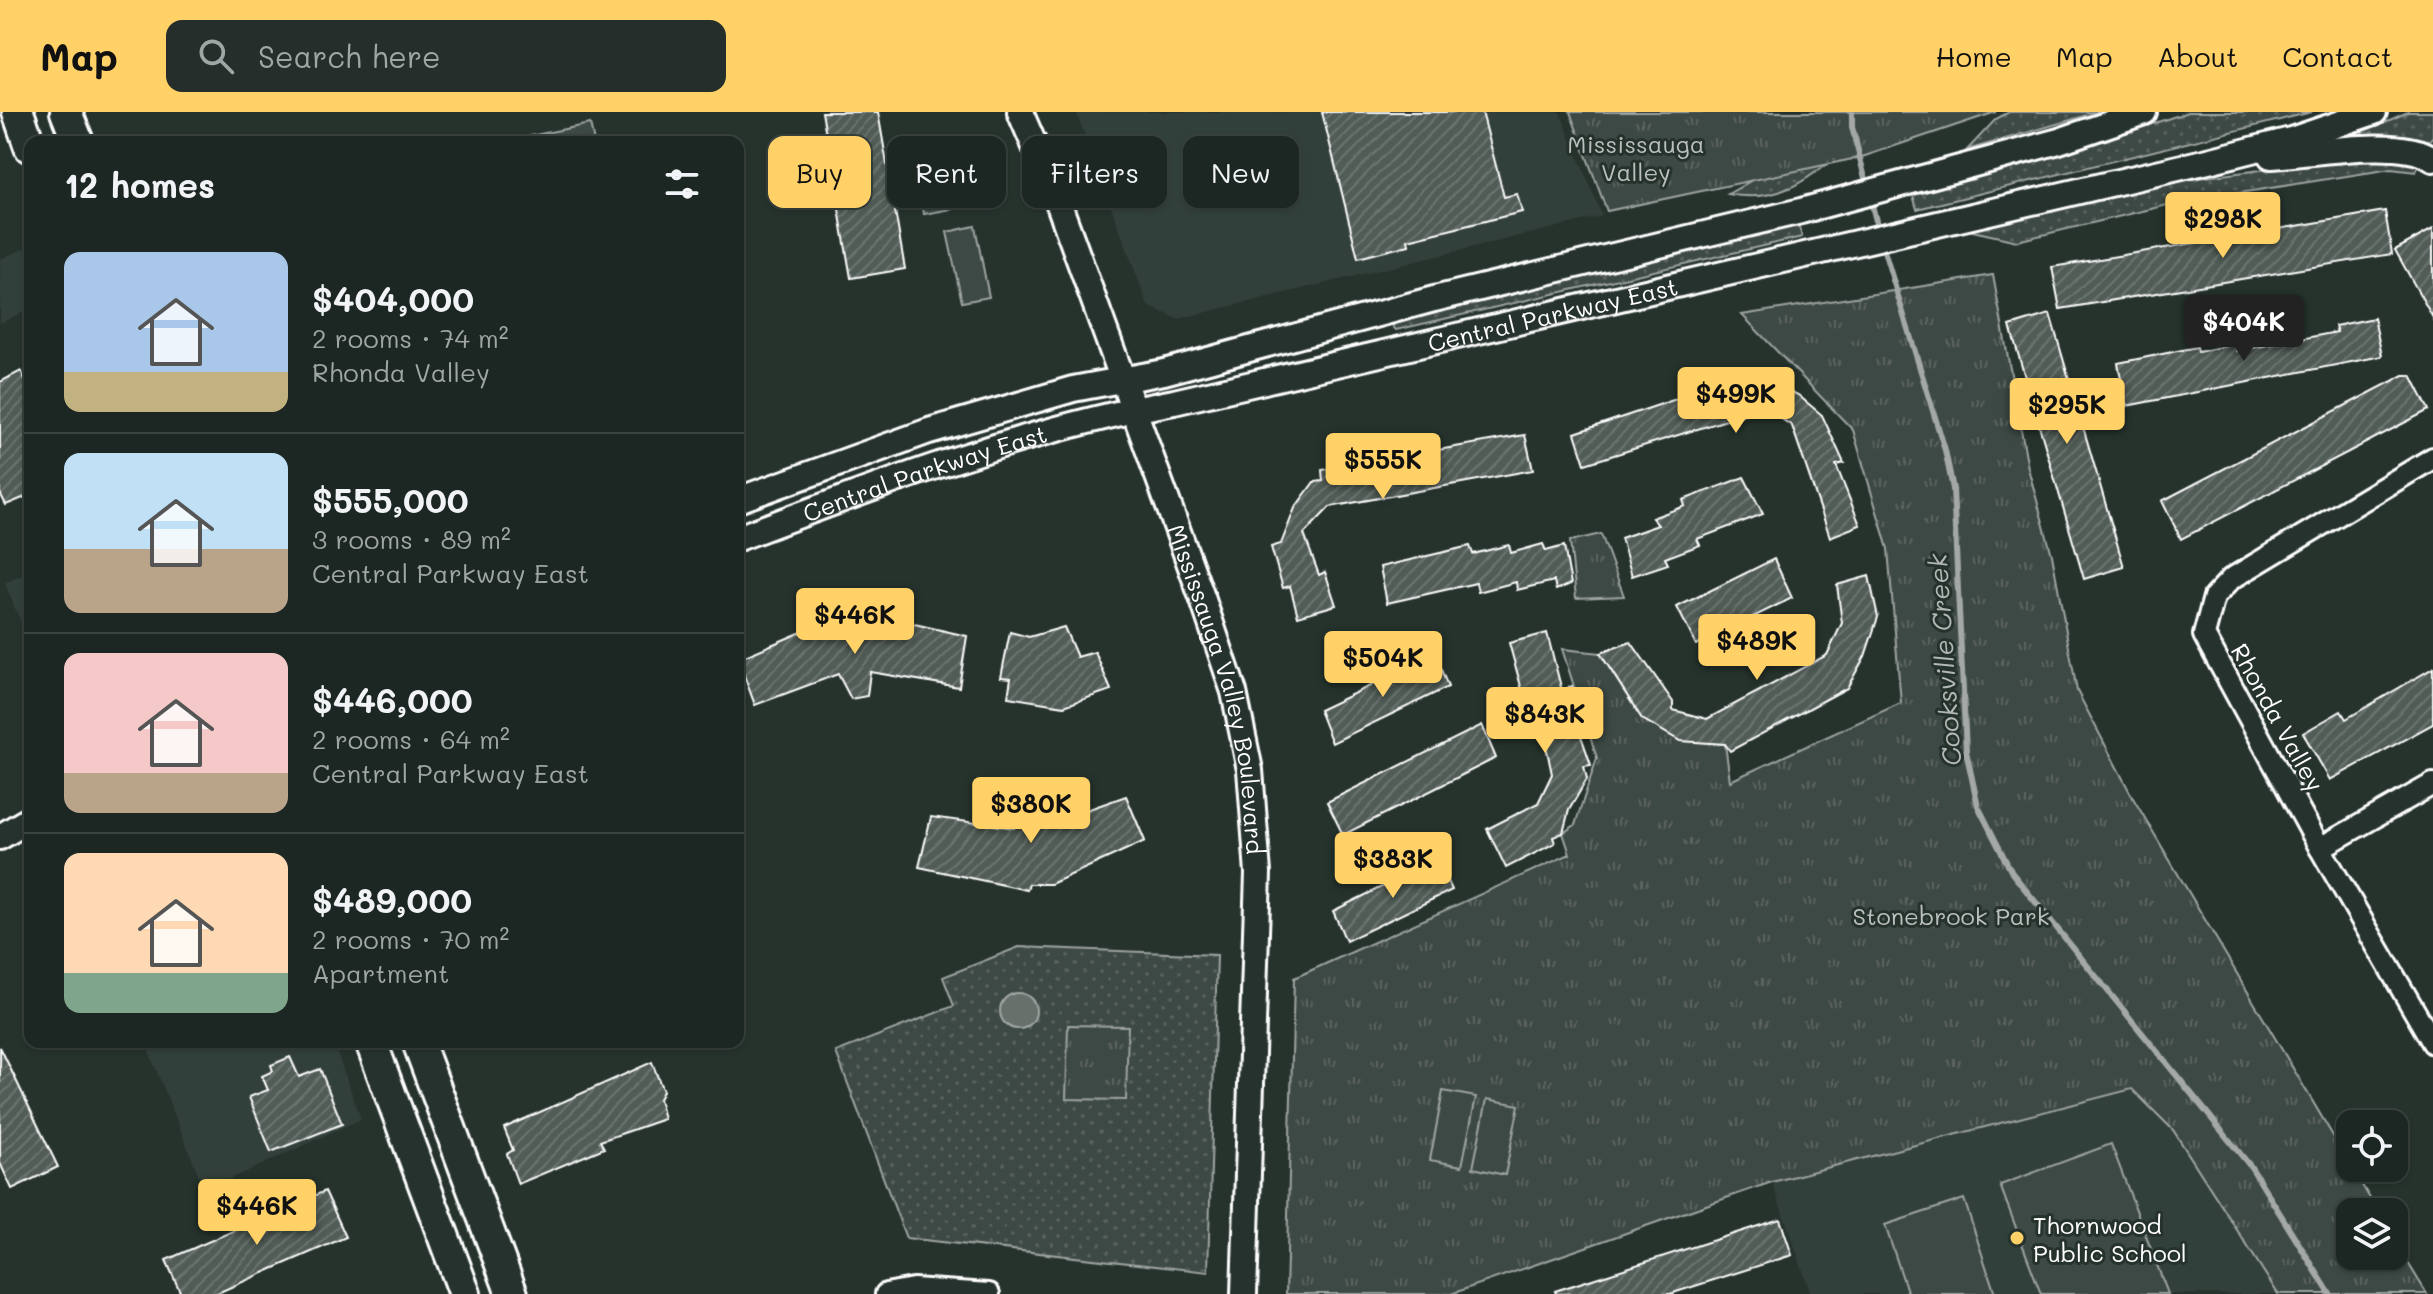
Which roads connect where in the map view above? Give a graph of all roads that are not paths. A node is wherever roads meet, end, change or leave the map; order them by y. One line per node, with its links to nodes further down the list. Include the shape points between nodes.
1 (18, 112): 6 (main road)
2 (66, 112): 7 (main road)
3 (1020, 112): 10 (street, Mississauga Valley Boulevard)
4 (2144, 112): 10 (street, Central Parkway East, via 2059,141 1801,211)
5 (2374, 112): 9 (street, Central Parkway East)
6 (26, 136)
7 (76, 136)
8 (2433, 159): 9 (street, via 2395,147)
9 (2208, 161): 11 (street, Central Parkway East)
10 (1121, 379): 11 (street, Mississauga Valley Boulevard); 13 (street, Central Parkway East, via 929,431)
11 (1132, 410): 14 (street, Central Parkway East, via 945,462); 26 (street, Mississauga Valley Boulevard, via 1234,692 1250,770 1258,873)
12 (2433, 458): 18 (street, Rhonda Valley, via 2231,579 2207,614 2204,635)
13 (744, 498)
14 (744, 536)
15 (2433, 784): 18 (street)
16 (24, 823): 17 (street)
17 (0, 837)
18 (2320, 848): 19 (street, Rhonda Valley)
19 (2433, 1043)
20 (373, 1048): 22 (main road)
21 (420, 1048): 23 (main road)
22 (465, 1294)
23 (512, 1294)
24 (886, 1294): 25 (street, via 913,1289)
25 (989, 1294)
26 (1244, 1294)

